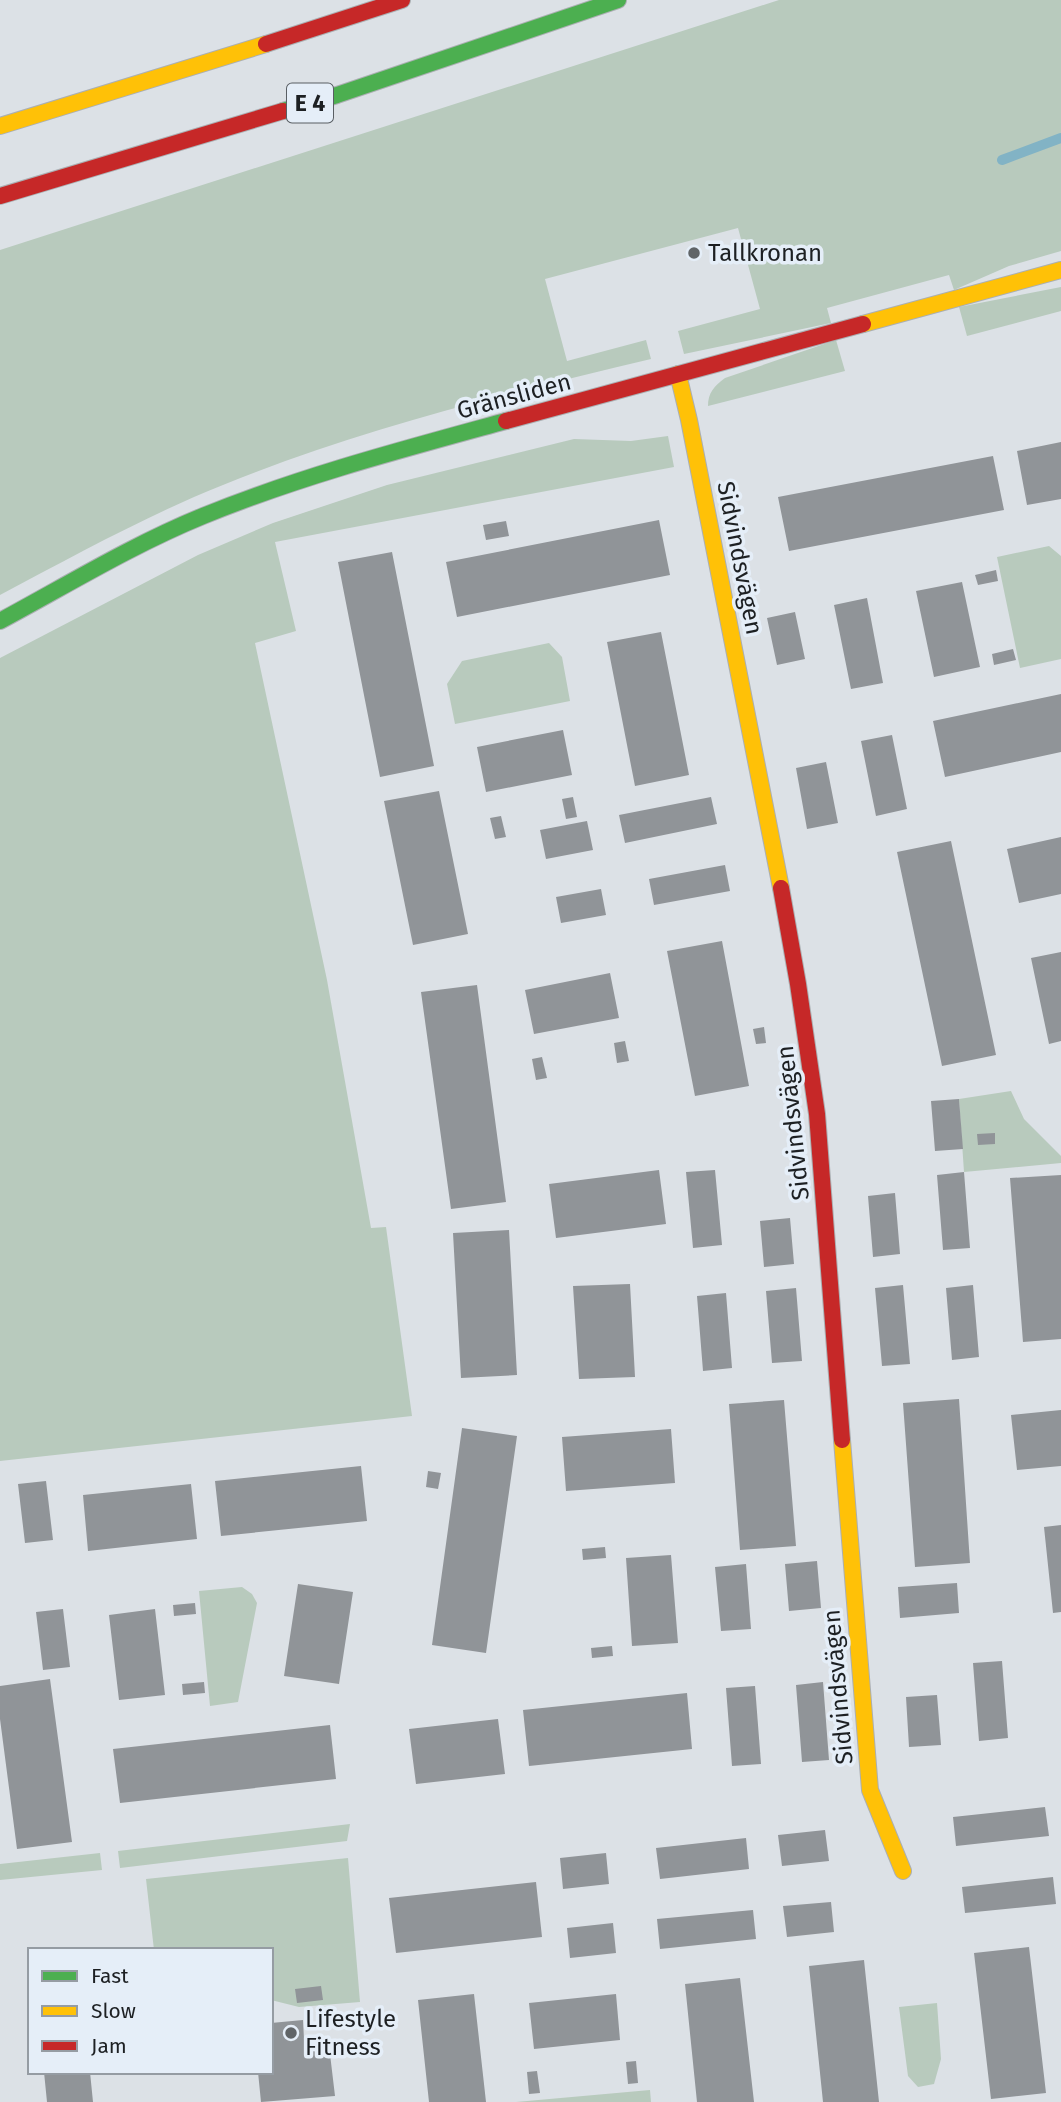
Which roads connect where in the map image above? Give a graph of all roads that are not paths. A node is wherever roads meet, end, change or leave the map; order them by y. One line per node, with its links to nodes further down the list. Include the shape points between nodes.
1 (402, 0): 3 (main road)
2 (618, 0): 4 (main road, E 4, via 337,95)
3 (0, 126)
4 (0, 196)
5 (1061, 270): 6 (main road, Gränsliden)
6 (678, 374): 7 (main road, Gränsliden, via 349,464 271,490 132,550); 8 (main road, Sidvindsvägen, via 769,820 812,1078 870,1790)
7 (0, 621)
8 (903, 1871)

